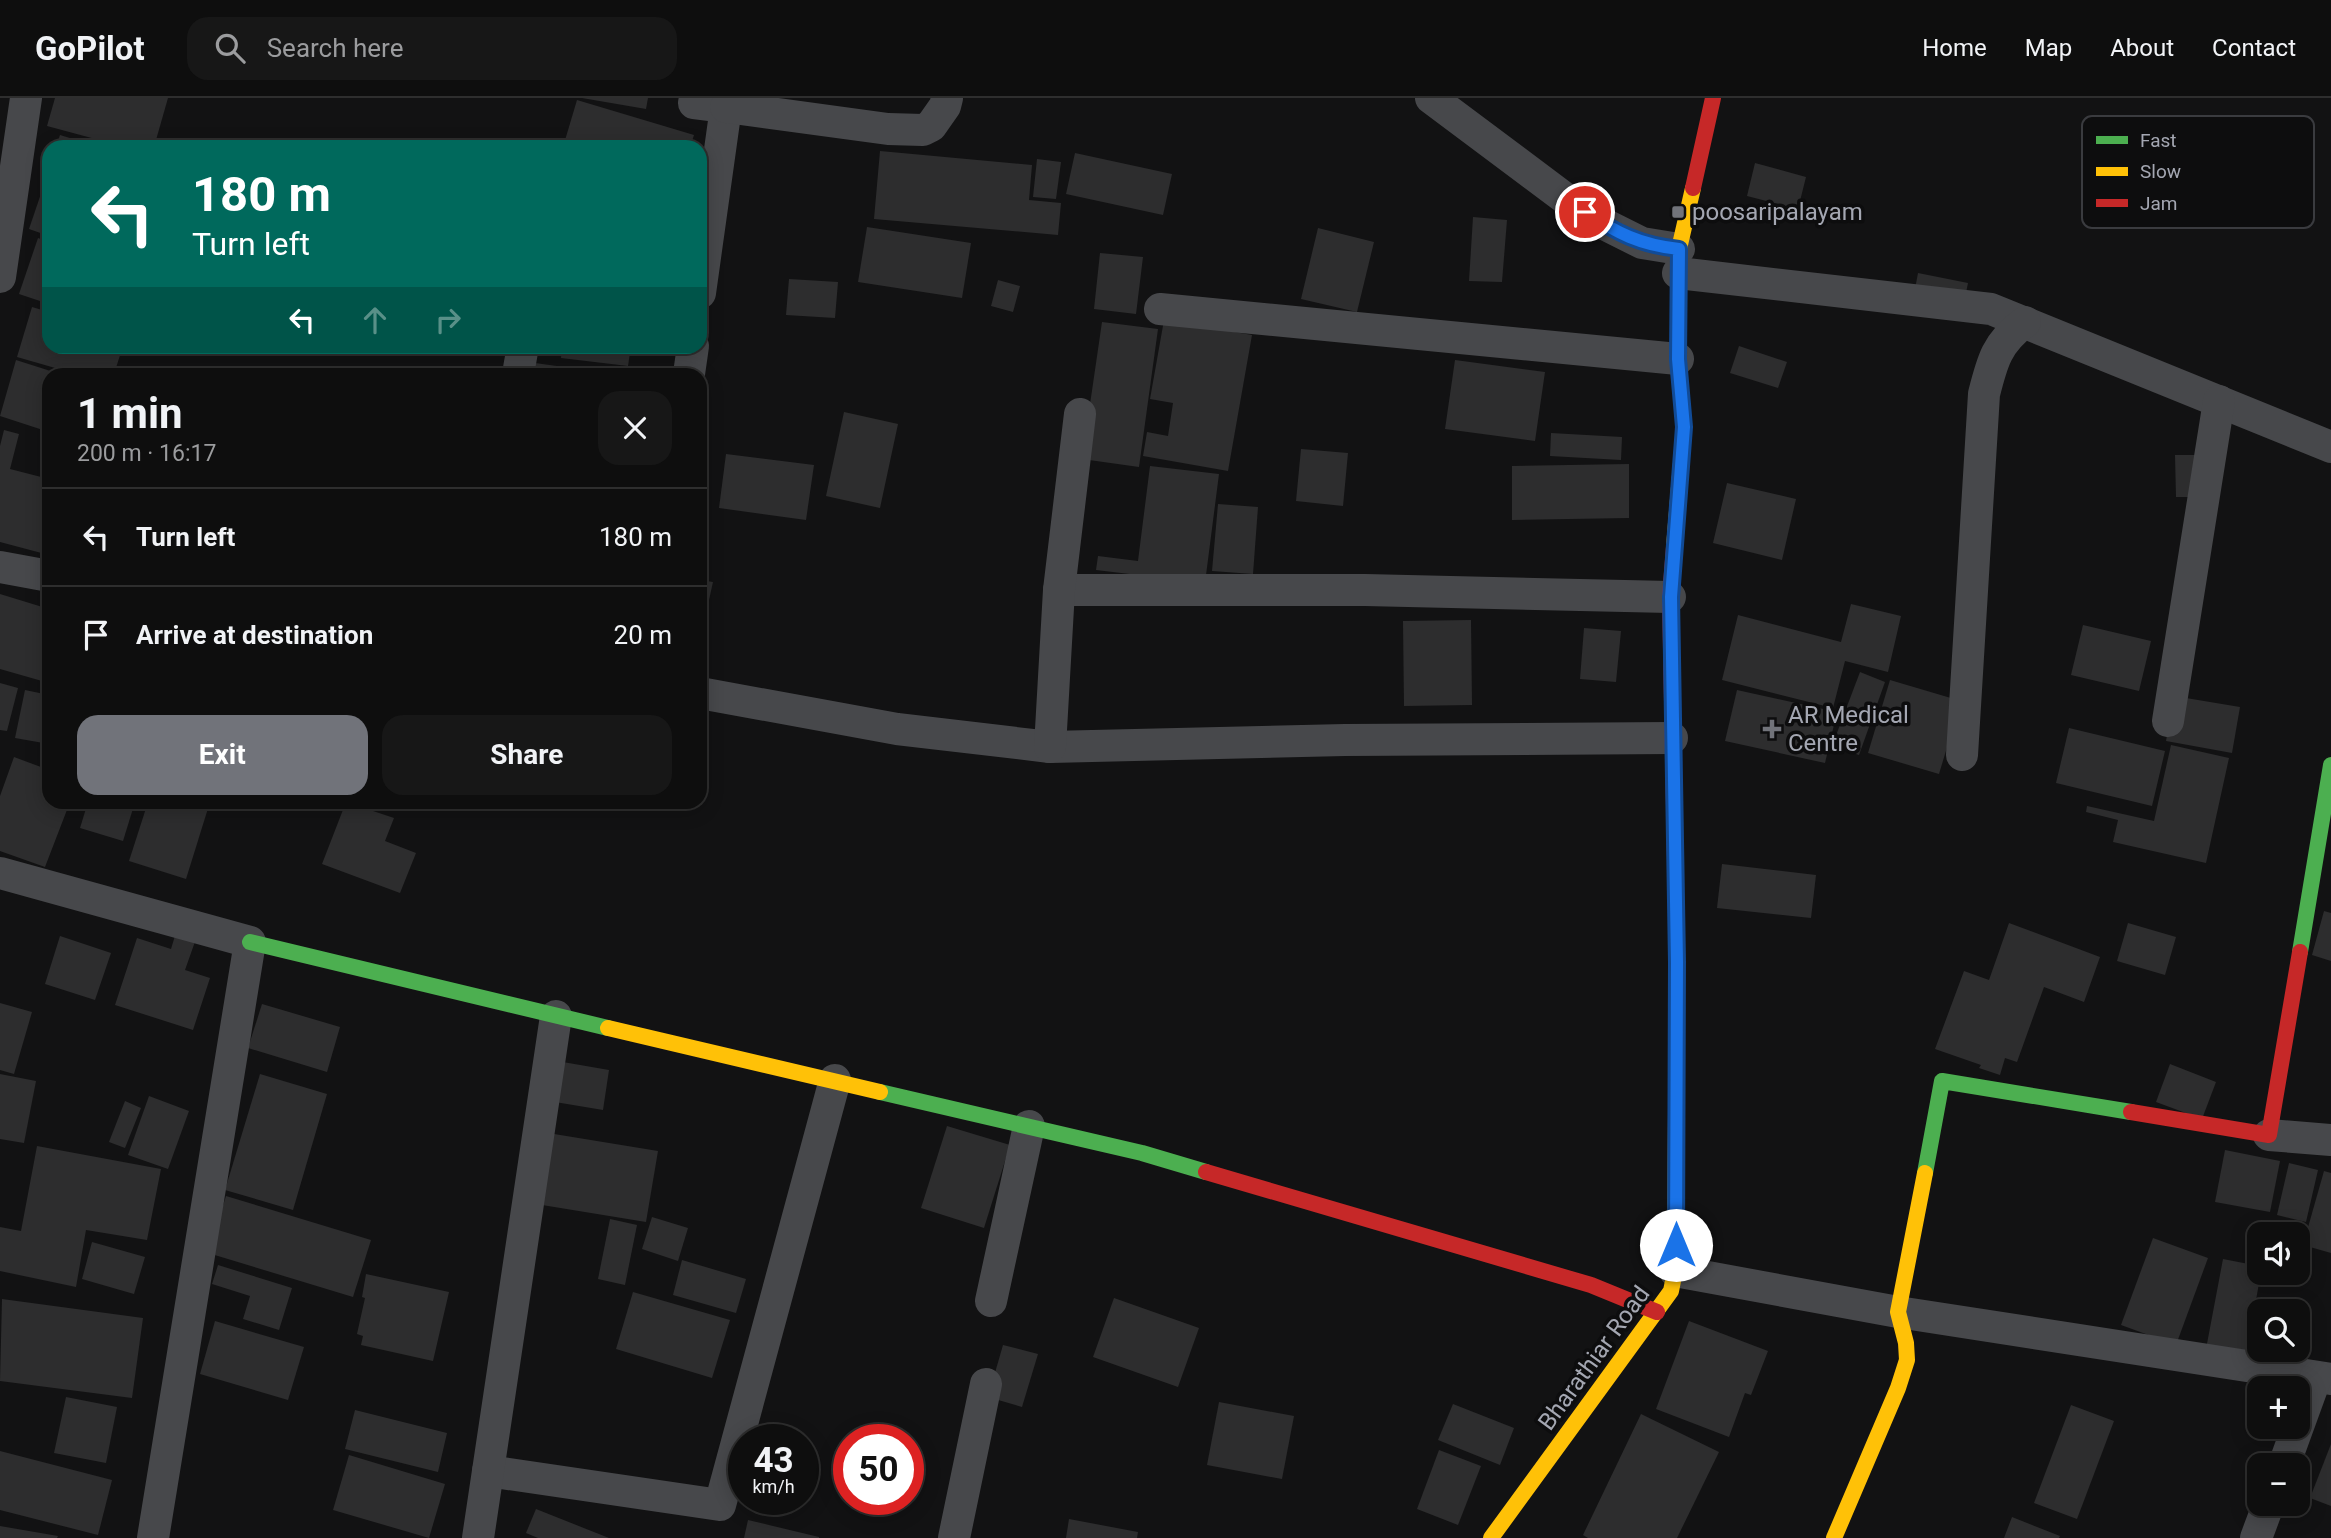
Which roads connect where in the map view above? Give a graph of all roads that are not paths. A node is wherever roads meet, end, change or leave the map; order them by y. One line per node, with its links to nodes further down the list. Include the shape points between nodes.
1 (26, 98): 9 (street)
2 (695, 98): 6 (street, via 694,103)
3 (947, 98): 6 (street, via 931,126 923,130)
4 (1432, 98): 8 (street, via 1566,199)
5 (1713, 98): 8 (street, Bharathiar Road)
6 (726, 107): 7 (street)
7 (707, 243)
8 (1678, 261): 11 (street, via 1991,309); 12 (street, Bharathiar Road)
9 (0, 277)
10 (1160, 309): 12 (street)
11 (2025, 322): 13 (street); 24 (street, via 2002,342 1984,394)
12 (1678, 359): 19 (street, Bharathiar Road, via 1684,427)
13 (2219, 401): 15 (street); 21 (street)
14 (1080, 414): 18 (street)
15 (2331, 447)
16 (0, 567): 17 (street)
17 (42, 575)
18 (1059, 590): 19 (street); 23 (street)
19 (1671, 597): 22 (street, Bharathiar Road)
20 (707, 694): 23 (street, via 897,729)
21 (2168, 721)
22 (1672, 738): 23 (street); 33 (street, Bharathiar Road, via 1677,962)
23 (1051, 747)
24 (1962, 755)
25 (2331, 765): 31 (street)
26 (0, 873): 27 (street)
27 (250, 942): 28 (street); 42 (street)
28 (556, 1016): 29 (street); 40 (street)
29 (835, 1080): 30 (street); 40 (street, via 720,1505)
30 (1029, 1126): 34 (street); 35 (street, via 1142,1153 1591,1285)
31 (2269, 1135): 32 (street); 36 (street, via 1942,1081)
32 (2331, 1140)
33 (1675, 1271): 35 (street, Bharathiar Road, via 1671,1291); 36 (street)
34 (991, 1301)
35 (1657, 1312): 45 (street, Bharathiar Road)
36 (1898, 1312): 37 (street); 46 (street, via 1907,1360)
37 (2323, 1378): 39 (street)
38 (986, 1384): 44 (street)
39 (2289, 1453)
40 (488, 1471): 43 (street)
41 (2264, 1516): 47 (street)
42 (153, 1538)
43 (478, 1538)
44 (954, 1538)
45 (1491, 1538)
46 (1834, 1538)
47 (2256, 1538)

